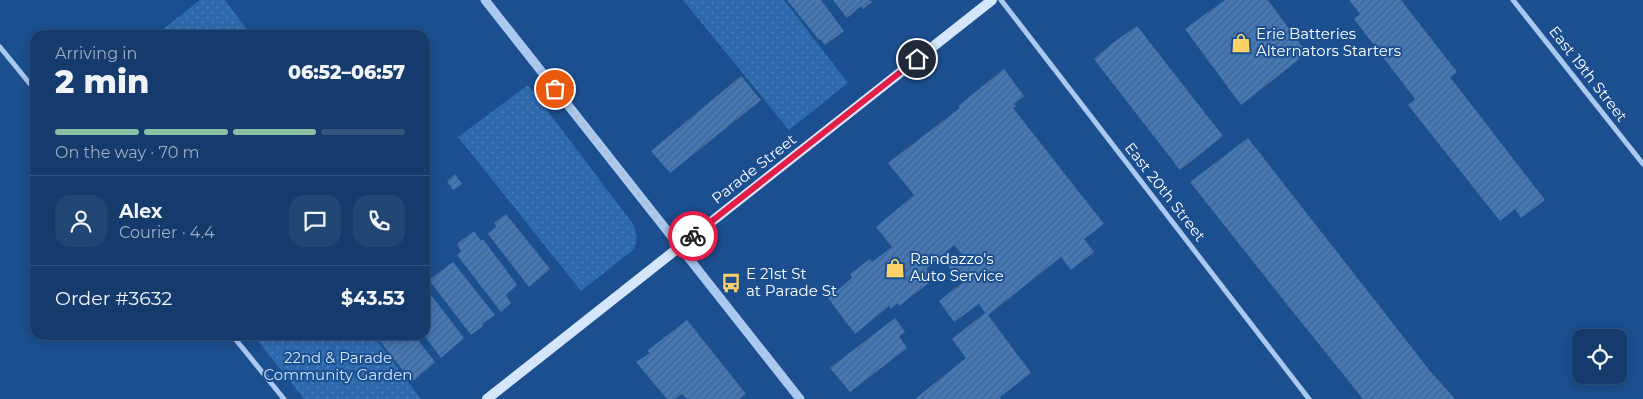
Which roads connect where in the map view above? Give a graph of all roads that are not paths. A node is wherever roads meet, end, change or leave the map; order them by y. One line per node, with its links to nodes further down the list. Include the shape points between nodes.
1 (485, 0): 8 (street)
2 (992, 0): 8 (main road, Parade Street)
3 (1001, 0): 13 (street, East 20th Street)
4 (1513, 0): 7 (street, East 19th Street)
5 (0, 46): 6 (street)
6 (30, 84)
7 (1643, 164)
8 (680, 247): 11 (main road, Parade Street); 12 (street)
9 (236, 340): 10 (street)
10 (284, 399)
11 (487, 399)
12 (800, 399)
13 (1309, 399)

